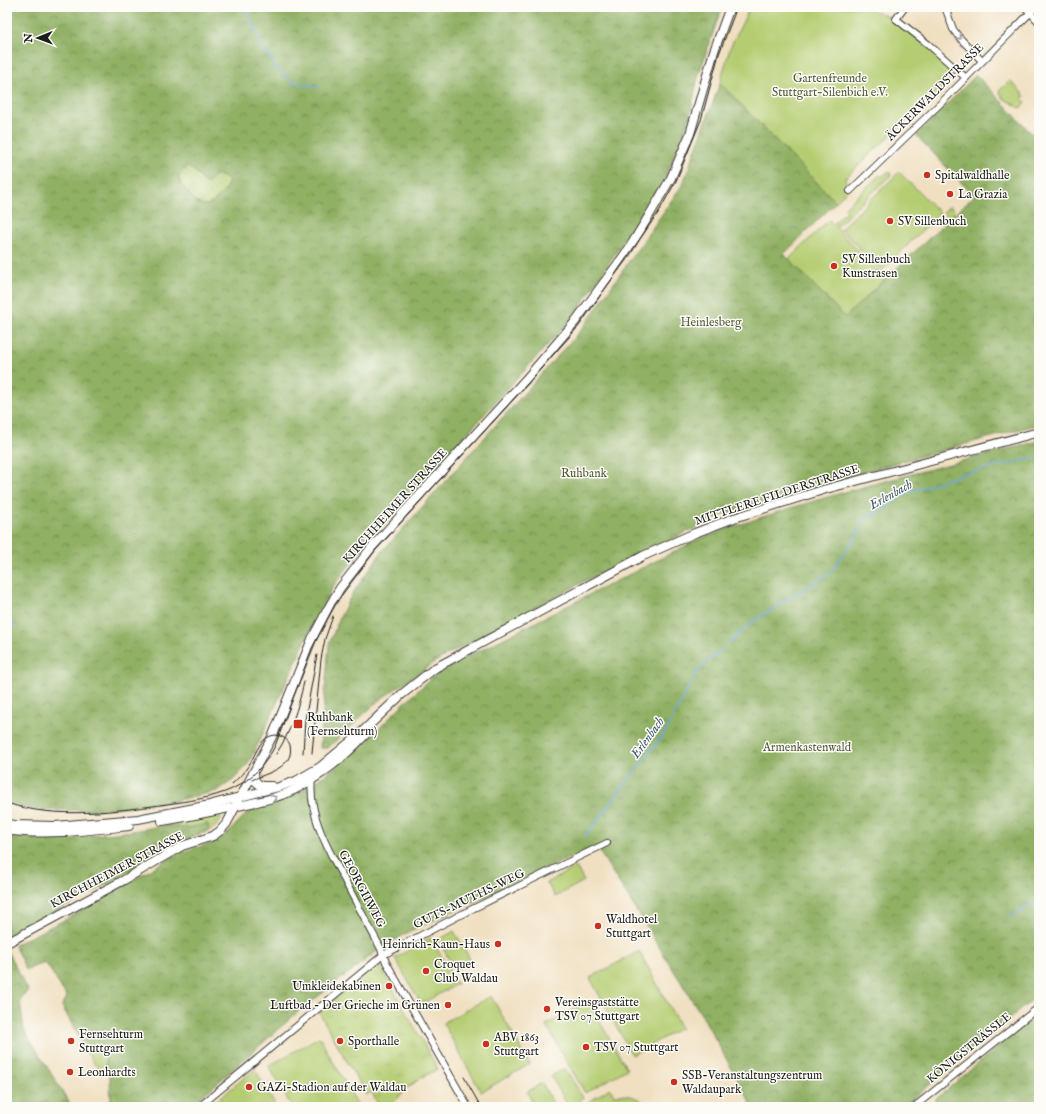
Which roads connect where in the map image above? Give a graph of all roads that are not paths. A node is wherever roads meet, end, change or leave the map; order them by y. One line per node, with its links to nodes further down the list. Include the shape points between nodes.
1 (730, 7): 14 (main road, KIRCHHEIMER STRASSE, via 714,51 690,134 671,178 628,250 574,323 372,547 340,588 312,639 278,724)
2 (905, 7): 9 (street, via 898,16)
3 (945, 7): 8 (street, one-way to 8, via 953,29)
4 (1025, 7): 6 (street)
5 (1036, 7): 6 (street, ÄCKERWALDSTRASSE)
6 (1030, 13): 7 (street); 8 (street, ÄCKERWALDSTRASSE)
7 (1039, 22)
8 (982, 61): 9 (street, ÄCKERWALDSTRASSE)
9 (966, 78): 10 (street, ÄCKERWALDSTRASSE)
10 (850, 191)
11 (1039, 432): 12 (main road, MITTLERE FILDERSTRASSE, via 826,489 695,533 643,556 435,668)
12 (392, 702): 13 (main road, MITTLERE FILDERSTRASSE, via 363,731); 15 (main road, MITTLERE FILDERSTRASSE, via 368,733 348,753)
13 (320, 767): 15 (main road); 16 (main road, MITTLERE FILDERSTRASSE, via 296,781)
14 (254, 773): 16 (main road, via 255,780 261,786); 17 (main road, KIRCHHEIMER STRASSE)
15 (312, 780): 18 (main road, MITTLERE FILDERSTRASSE, one-way to 15, via 276,798); 23 (street, GEORGIIWEG, via 312,797 322,836)
16 (278, 787): 17 (main road, MITTLERE FILDERSTRASSE)
17 (240, 798): 18 (main road, KIRCHHEIMER STRASSE); 19 (main road, MITTLERE FILDERSTRASSE, via 138,819 55,826)
18 (236, 806): 20 (main road, MITTLERE FILDERSTRASSE, via 168,820 108,828 50,832); 22 (main road, KIRCHHEIMER STRASSE, via 227,823 213,836 182,846)
19 (7, 824)
20 (7, 830)
21 (607, 843): 23 (street, GUTS-MUTHS-WEG)
22 (7, 943)
23 (383, 955): 25 (street, GUTS-MUTHS-WEG); 26 (street, GEORGIIWEG)
24 (1039, 1006): 27 (street, KÖNIGSTRÄSSLE)
25 (199, 1107)
26 (468, 1107)
27 (914, 1107)

